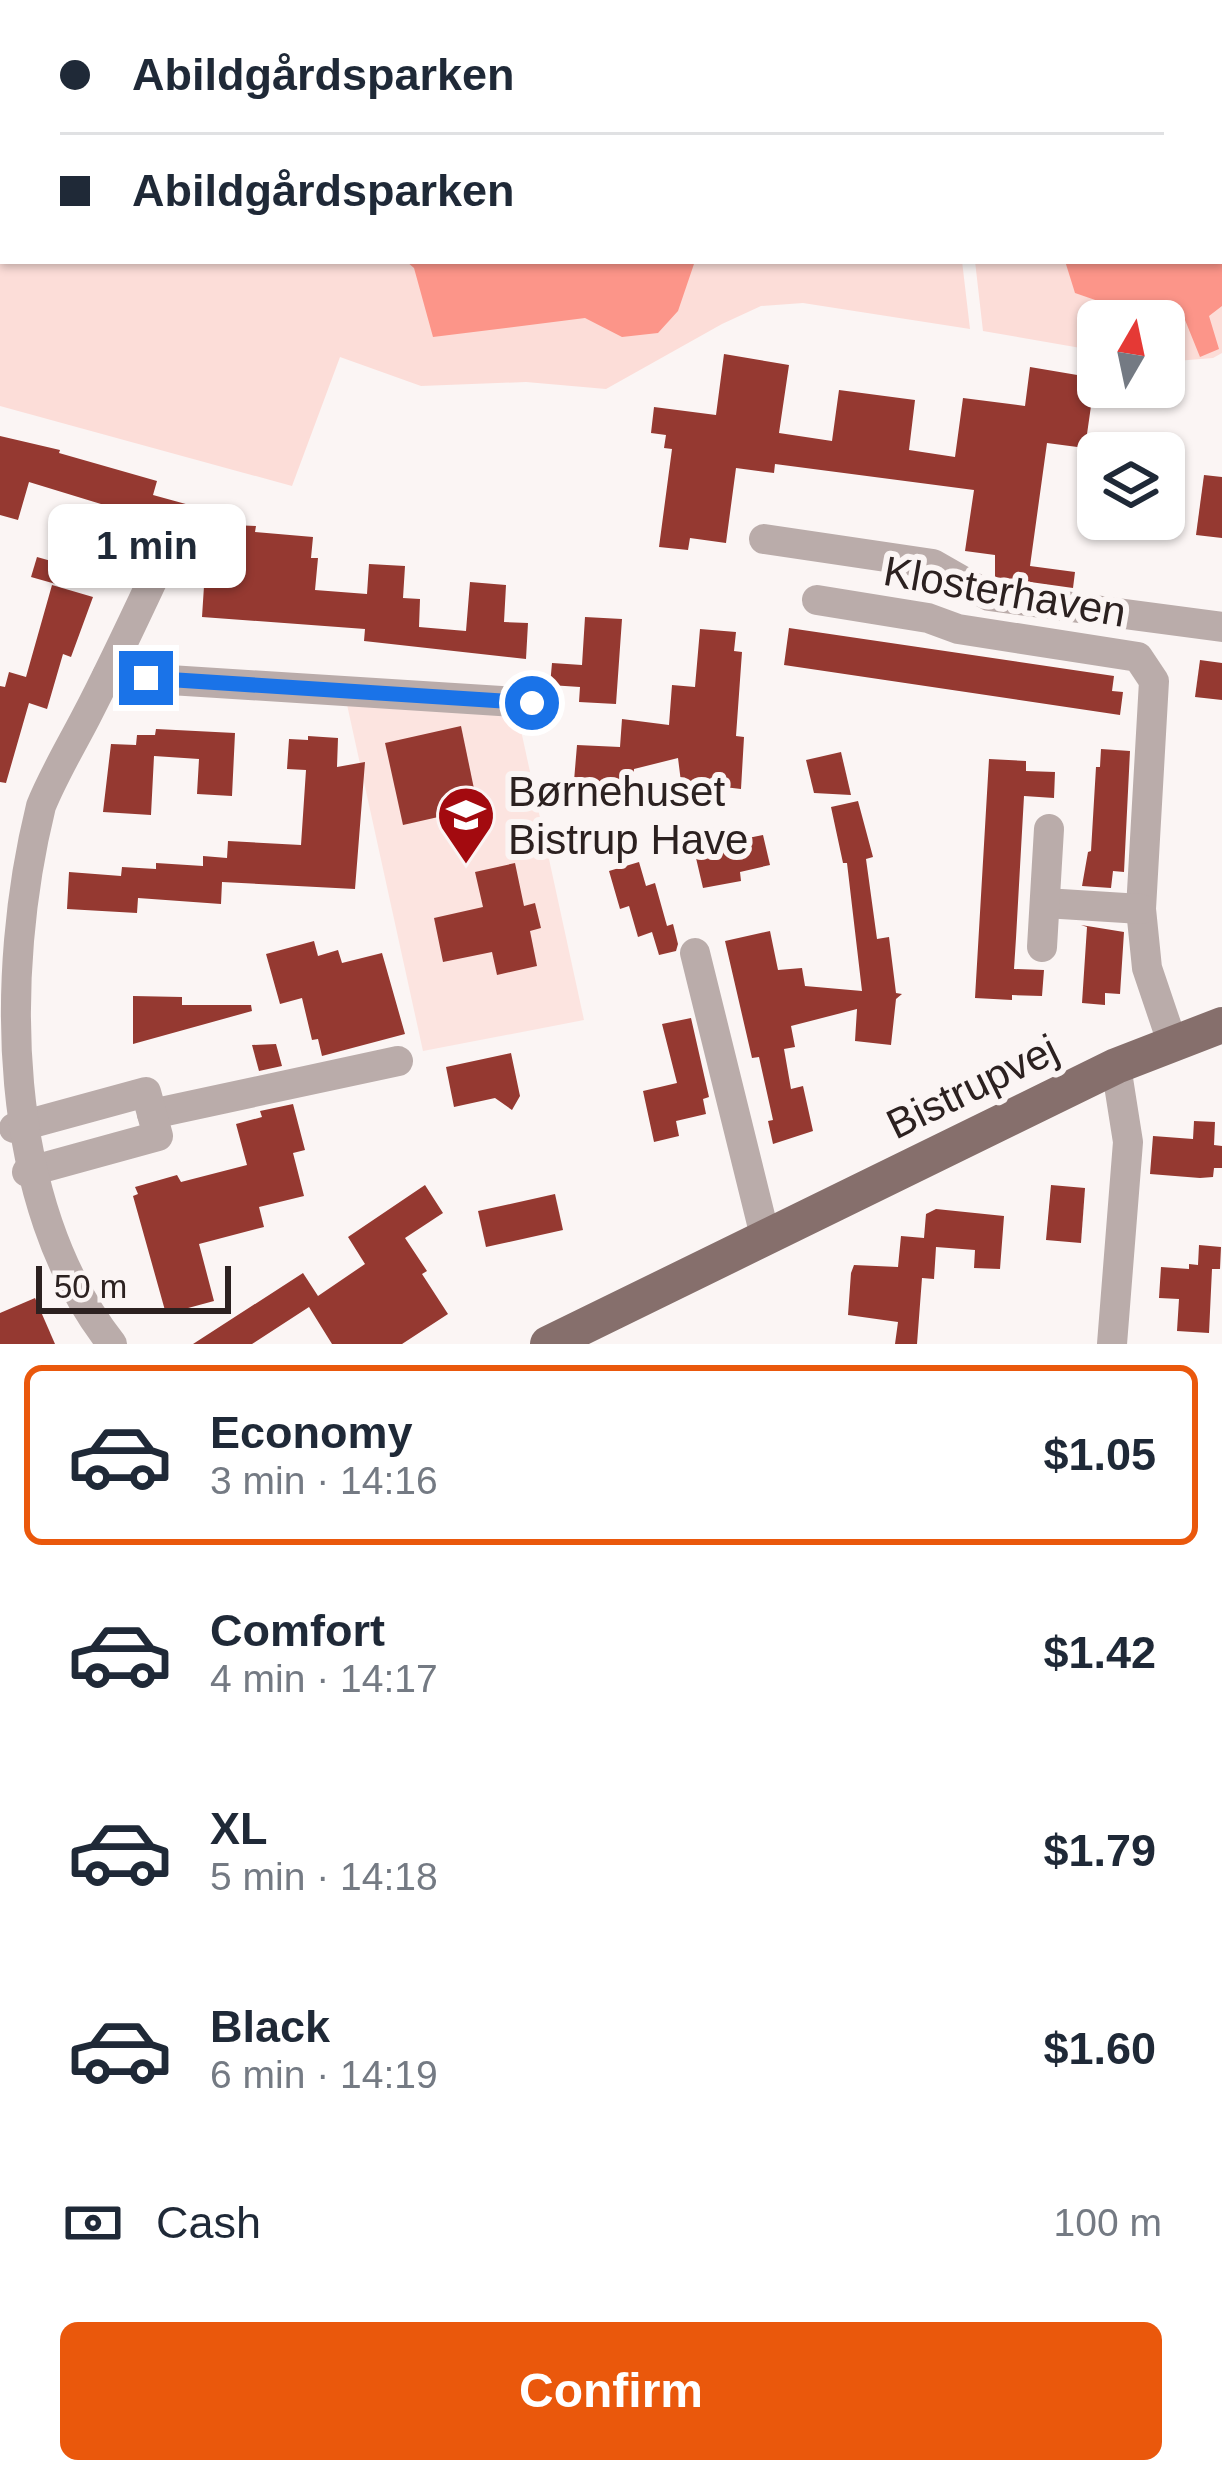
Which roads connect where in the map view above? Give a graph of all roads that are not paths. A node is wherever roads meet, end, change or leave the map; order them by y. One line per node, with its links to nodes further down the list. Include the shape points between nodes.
1 (764, 539): 4 (street, via 933,564 989,596)
2 (116, 567): 5 (street, via 154,577)
3 (817, 600): 9 (street, Klosterhaven, via 1138,657 1154,681)
4 (1222, 627)
5 (107, 676): 6 (street); 17 (street, via 41,806 13,899 4,972)
6 (532, 703)
7 (1049, 829): 8 (street)
8 (1045, 903): 9 (street); 10 (street)
9 (1141, 909): 13 (street, Klosterhaven, via 1147,968)
10 (1042, 947)
11 (694, 953): 19 (street)
12 (1222, 1025): 13 (main road, Bistrupvej)
13 (1172, 1042): 15 (main road, Bistrupvej)
14 (398, 1061): 16 (street)
15 (1116, 1066): 19 (main road, Bistrupvej); 22 (street, via 1127,1142)
16 (152, 1114): 17 (street, via 146,1092); 18 (street, via 158,1136)
17 (14, 1128): 18 (street)
18 (26, 1172): 20 (street, via 61,1258)
19 (765, 1236): 21 (main road, Bistrupvej)
20 (112, 1344)
21 (548, 1344)
22 (1112, 1344)

